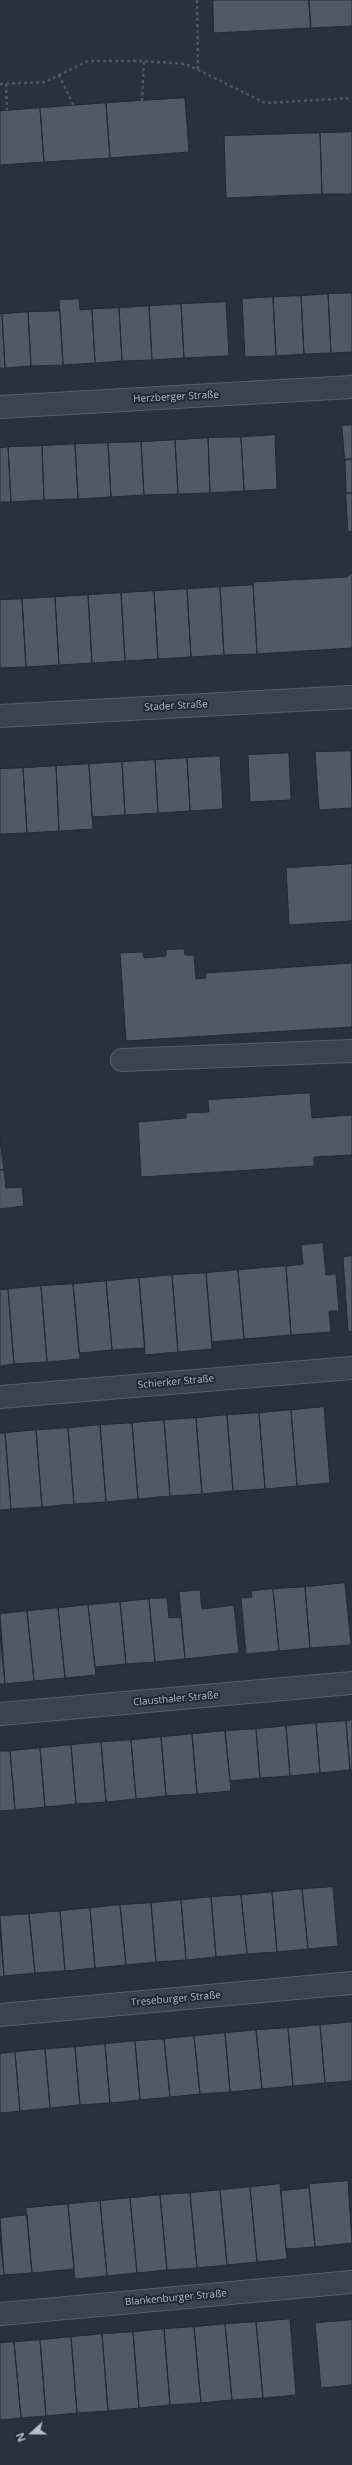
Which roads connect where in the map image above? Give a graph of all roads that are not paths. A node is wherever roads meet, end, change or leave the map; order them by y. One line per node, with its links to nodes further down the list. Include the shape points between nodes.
1 (352, 387): 2 (street, Herzberger Straße)
2 (0, 406)
3 (352, 697): 4 (street, Stader Straße)
4 (0, 716)
5 (352, 1051): 6 (street)
6 (122, 1060)
7 (352, 1368): 8 (street, Schierker Straße)
8 (0, 1396)
9 (352, 1683): 10 (street, Clausthaler Straße)
10 (0, 1714)
11 (352, 1983): 12 (street, Treseburger Straße)
12 (0, 2015)
13 (352, 2282): 14 (street, Blankenburger Straße)
14 (0, 2314)

